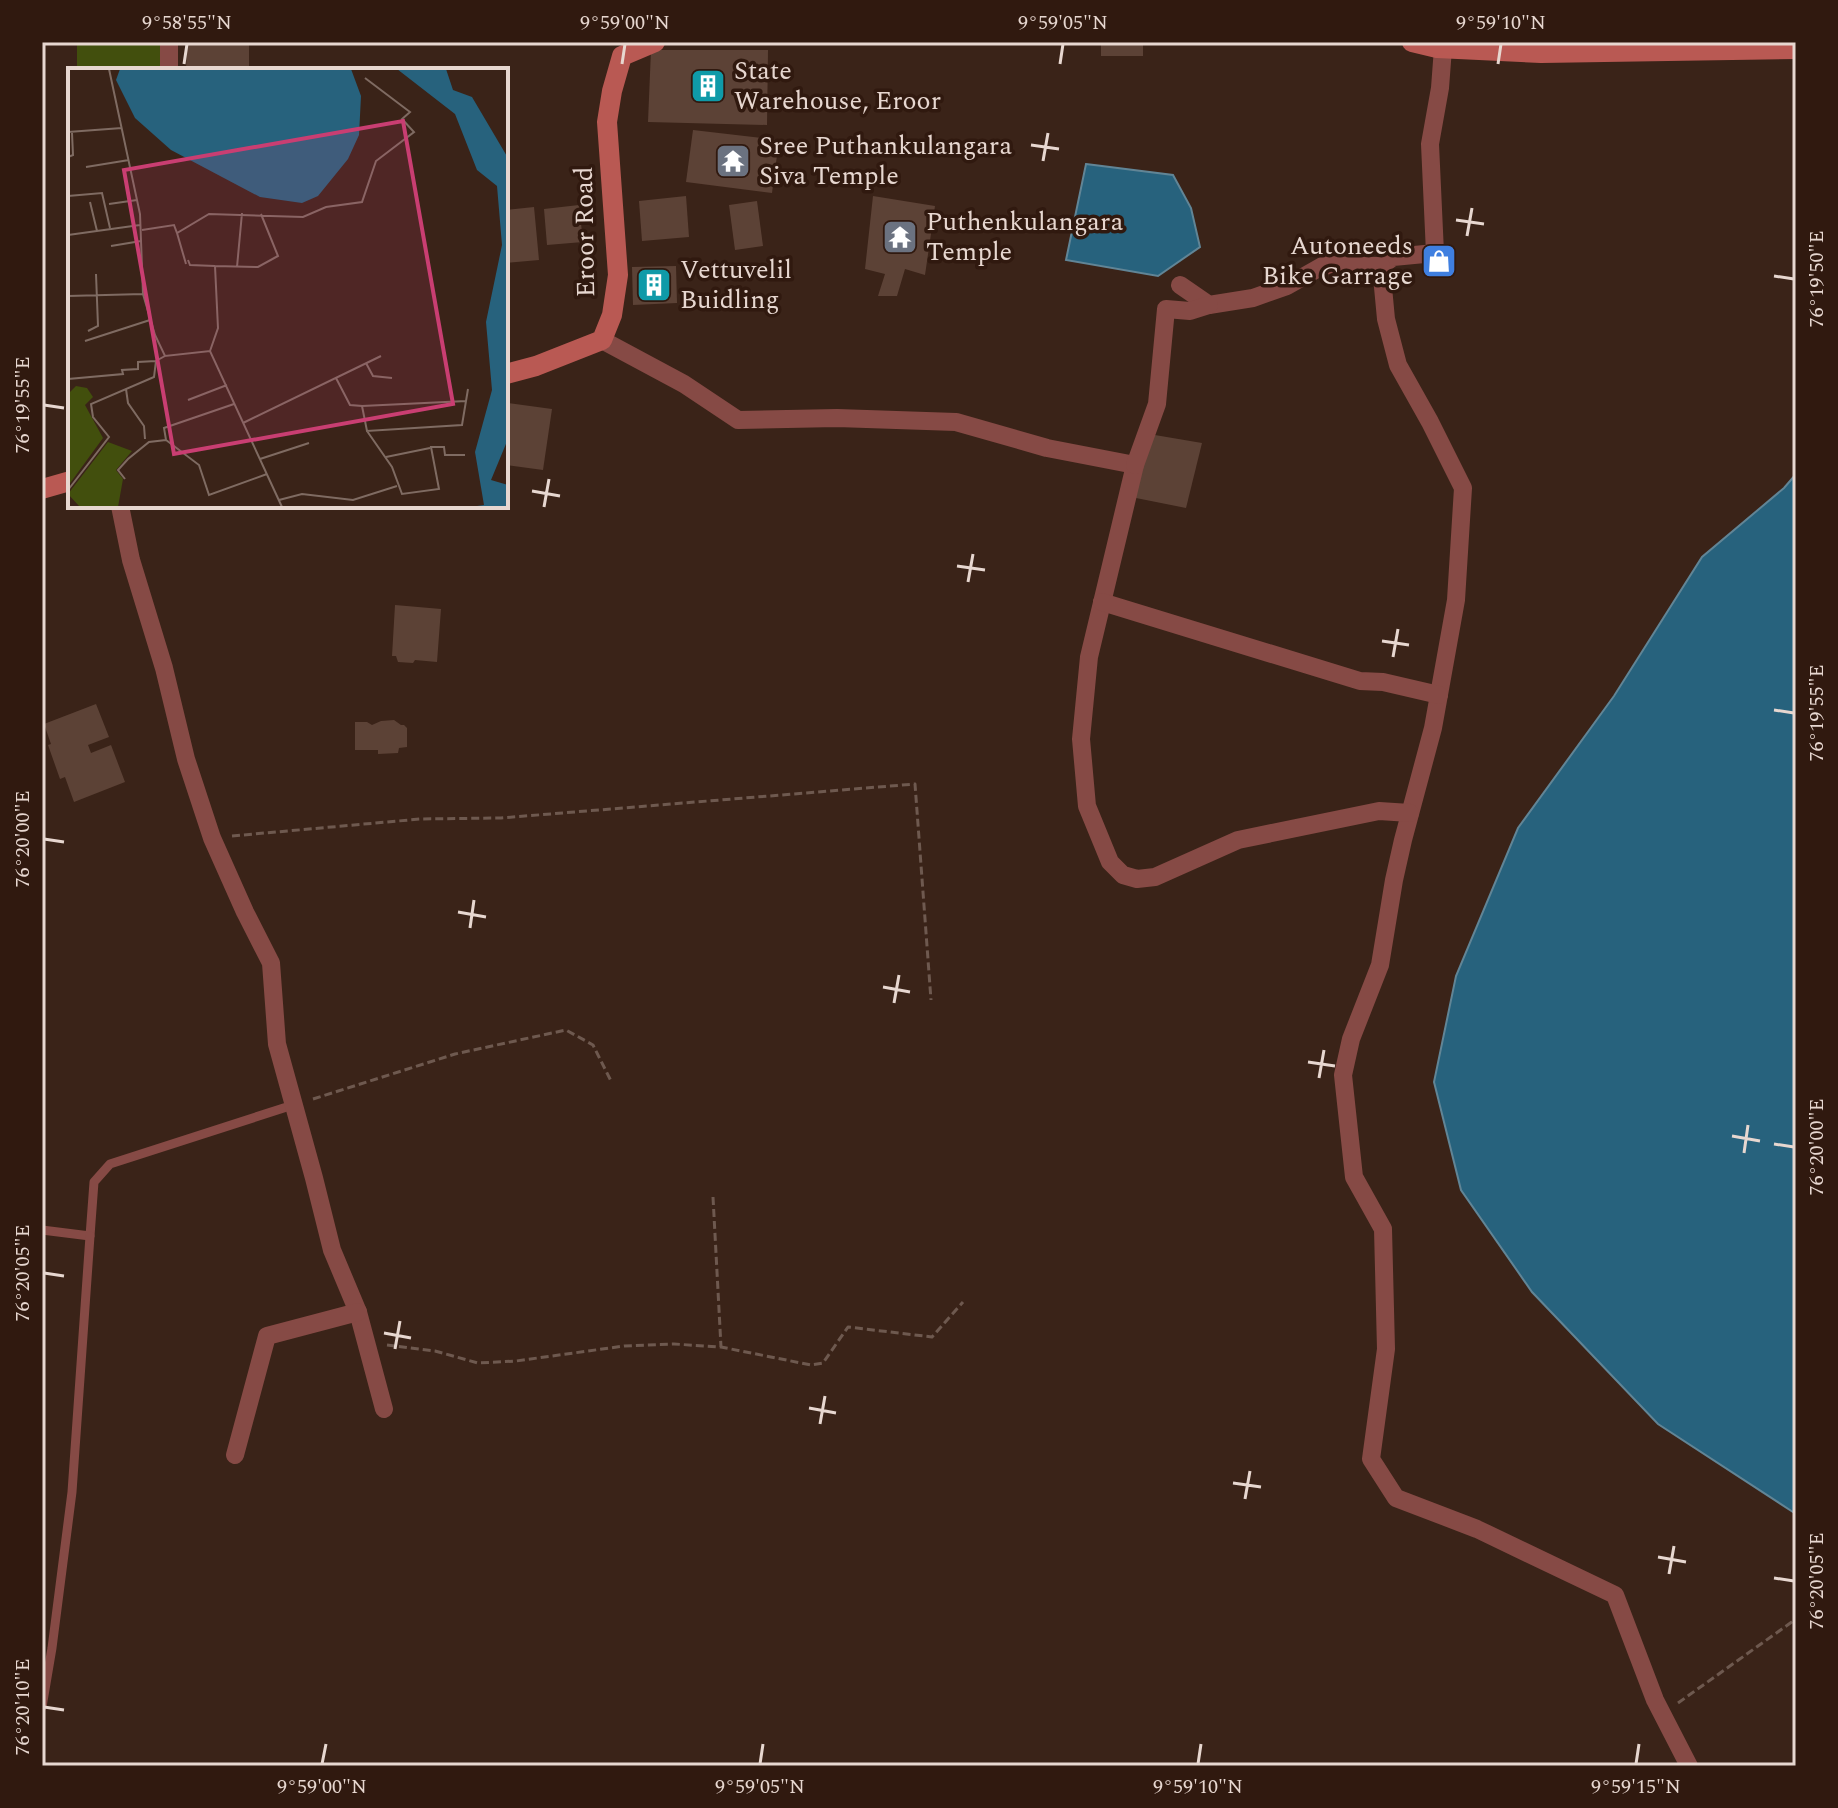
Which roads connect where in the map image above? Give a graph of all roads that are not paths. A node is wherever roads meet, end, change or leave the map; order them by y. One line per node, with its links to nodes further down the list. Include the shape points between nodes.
1 (169, 42): 10 (street)
2 (655, 42): 8 (main road, Eroor Road)
3 (1412, 42): 7 (main road)
4 (1474, 46): 6 (main road, via 1541,53); 7 (main road)
5 (1689, 46): 6 (main road); 9 (main road)
6 (1635, 47)
7 (1443, 48): 11 (street, via 1430,144 1435,253 1393,257)
8 (620, 49): 14 (main road, Eroor Road, via 607,122 618,275)
9 (1796, 49)
10 (169, 68)
11 (1381, 266): 13 (street, via 1324,265 1253,298); 21 (street, via 1386,319 1398,365 1463,488 1456,600)
12 (1180, 285): 13 (street)
13 (1209, 305): 16 (street, via 1190,311 1166,309 1157,404)
14 (602, 340): 15 (main road); 16 (street, via 738,420 956,422 1047,448)
15 (508, 373)
16 (1135, 465): 20 (street)
17 (68, 482): 18 (main road)
18 (42, 489)
19 (120, 508): 23 (street, via 212,838 271,963 277,1044)
20 (1102, 602): 21 (street, via 1360,681); 22 (street, via 1089,657 1081,739 1087,806 1110,862 1123,875 1155,877 1238,840 1277,831 1379,811)
21 (1439, 695): 22 (street)
22 (1410, 813): 30 (street, via 1380,965 1343,1075 1354,1177 1383,1229 1386,1349 1371,1459 1396,1498 1477,1529 1615,1595 1662,1715)
23 (293, 1105): 25 (lane, via 110,1164 94,1182); 26 (street, via 332,1250)
24 (42, 1230): 25 (lane)
25 (90, 1236): 29 (lane, via 72,1492)
26 (358, 1312): 27 (street); 28 (street, via 267,1336)
27 (384, 1409)
28 (235, 1455)
29 (42, 1707)
30 (1689, 1766)

